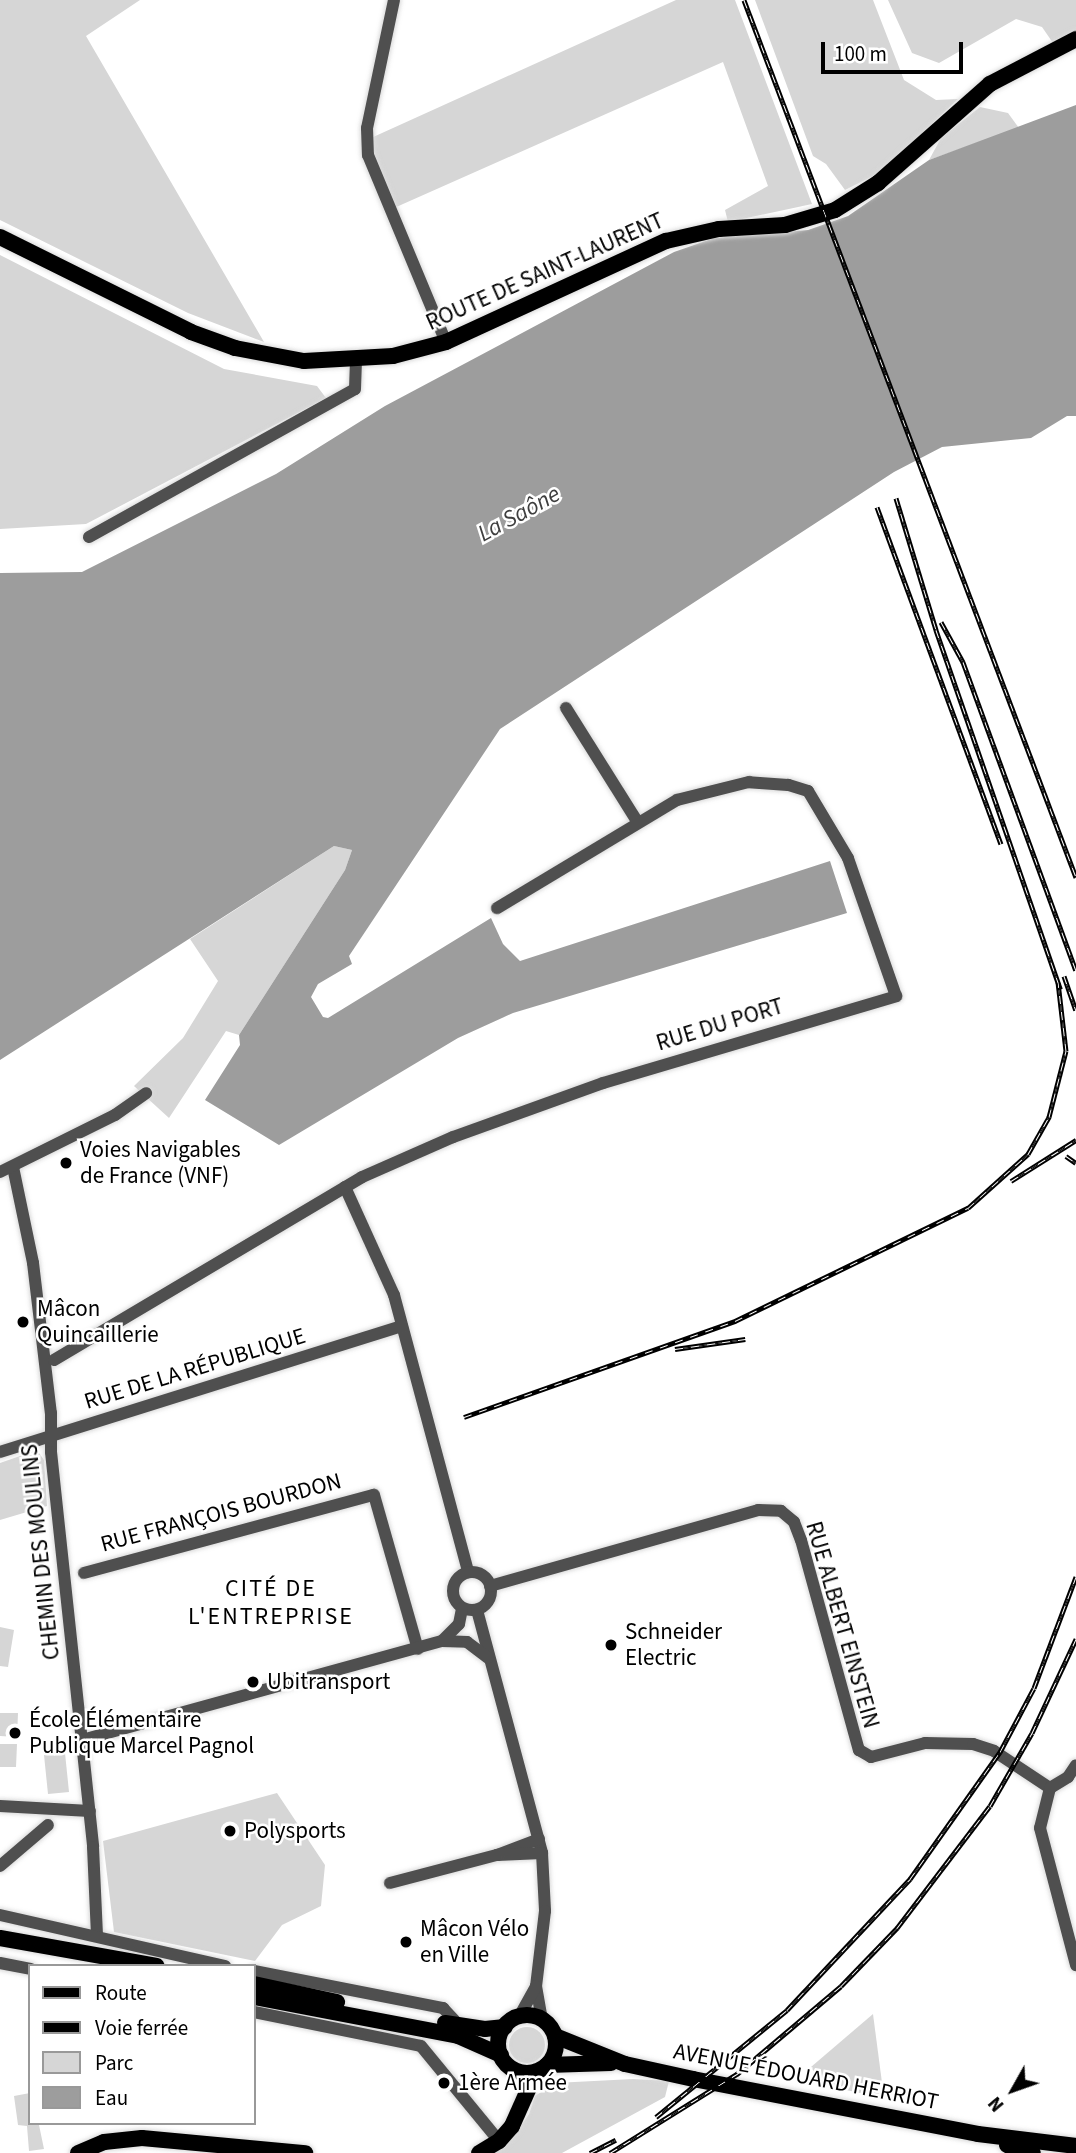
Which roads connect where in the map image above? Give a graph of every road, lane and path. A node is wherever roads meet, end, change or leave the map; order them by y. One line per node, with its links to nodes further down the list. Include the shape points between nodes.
1 (394, 0): 4 (street, via 369,120 368,155)
2 (1076, 39): 4 (main road, ROUTE DE SAINT-LAURENT, via 990,84 878,183 835,210 798,223 719,229 666,241)
3 (0, 237): 5 (main road, ROUTE DE SAINT-LAURENT, via 215,342 278,358)
4 (446, 342): 5 (main road, ROUTE DE SAINT-LAURENT)
5 (356, 361): 6 (street, via 355,389)
6 (89, 537)
7 (566, 708): 8 (street)
8 (637, 821): 9 (street, RUE DU PORT); 13 (street, RUE DU PORT, via 702,791 741,783 770,781 808,792 860,886 896,996 785,1026 505,1116)
9 (497, 908)
10 (146, 1093): 11 (street, via 115,1115)
11 (13, 1167): 12 (street); 16 (street, CHEMIN DES MOULINS, via 33,1263)
12 (0, 1172)
13 (345, 1187): 14 (street, via 382,1263); 15 (street, RUE DU PORT)
14 (402, 1326): 16 (street, RUE DE LA RÉPUBLIQUE); 19 (street)
15 (54, 1360)
16 (50, 1435): 17 (street, RUE DE LA RÉPUBLIQUE); 26 (street, CHEMIN DES MOULINS)
17 (0, 1452)
18 (83, 1573): 24 (street, RUE FRANÇOIS BOURDON, via 369,1494 376,1500)
19 (468, 1573): 20 (street, via 483,1576); 21 (street, via 453,1587 454,1599)
20 (490, 1586): 22 (street, via 487,1603); 28 (street, RUE ALBERT EINSTEIN, via 758,1510 781,1511 794,1522 801,1540 859,1750 878,1757 925,1743 973,1744 1003,1757)
21 (463, 1608): 22 (street); 23 (street, via 459,1624)
22 (477, 1610): 25 (street)
23 (442, 1641): 24 (street); 25 (street, via 467,1642)
24 (418, 1649): 26 (street)
25 (491, 1661): 32 (street)
26 (82, 1740): 30 (street, CHEMIN DES MOULINS)
27 (1076, 1765): 28 (street, via 1068,1777)
28 (1049, 1788): 36 (street, via 1040,1828)
29 (0, 1806): 30 (street)
30 (90, 1811): 37 (street, CHEMIN DES MOULINS)
31 (48, 1825): 33 (street)
32 (541, 1846): 34 (street); 48 (street, via 545,1911)
33 (0, 1866)
34 (390, 1883)
35 (0, 1916): 37 (street)
36 (1071, 1925): 44 (street)
37 (97, 1935): 43 (street)
38 (0, 1938): 42 (main road)
39 (0, 1947): 41 (main road)
40 (0, 1963): 45 (street)
41 (85, 1964)
42 (146, 1964)
43 (217, 1964)
44 (1076, 1965)
45 (28, 1969)
46 (256, 1972): 53 (street, via 443,2008)
47 (256, 1984): 53 (main road)
48 (536, 1986): 51 (street); 52 (street)
49 (256, 1997): 56 (main road, via 458,2036)
50 (256, 2012): 62 (street, via 421,2046)
51 (519, 2017): 52 (main road); 54 (main road)
52 (542, 2020): 55 (main road)
53 (460, 2026): 54 (main road)
54 (505, 2026): 56 (main road, via 499,2040)
55 (555, 2036): 57 (main road, AVENUE ÉDOUARD HERRIOT); 59 (main road, via 555,2052)
56 (501, 2056): 58 (main road)
57 (625, 2064): 59 (main road, AVENUE ÉDOUARD HERRIOT); 61 (main road, AVENUE ÉDOUARD HERRIOT)
58 (512, 2069): 59 (main road); 60 (main road)
59 (542, 2069): 60 (main road)
60 (520, 2100): 62 (main road, via 512,2126)
61 (978, 2134): 63 (main road, AVENUE ÉDOUARD HERRIOT); 67 (main road, AVENUE ÉDOUARD HERRIOT)
62 (499, 2141): 66 (main road)
63 (1076, 2146)
64 (79, 2153): 65 (main road, via 104,2142 142,2138)
65 (305, 2153)
66 (479, 2153)
67 (1033, 2153)

